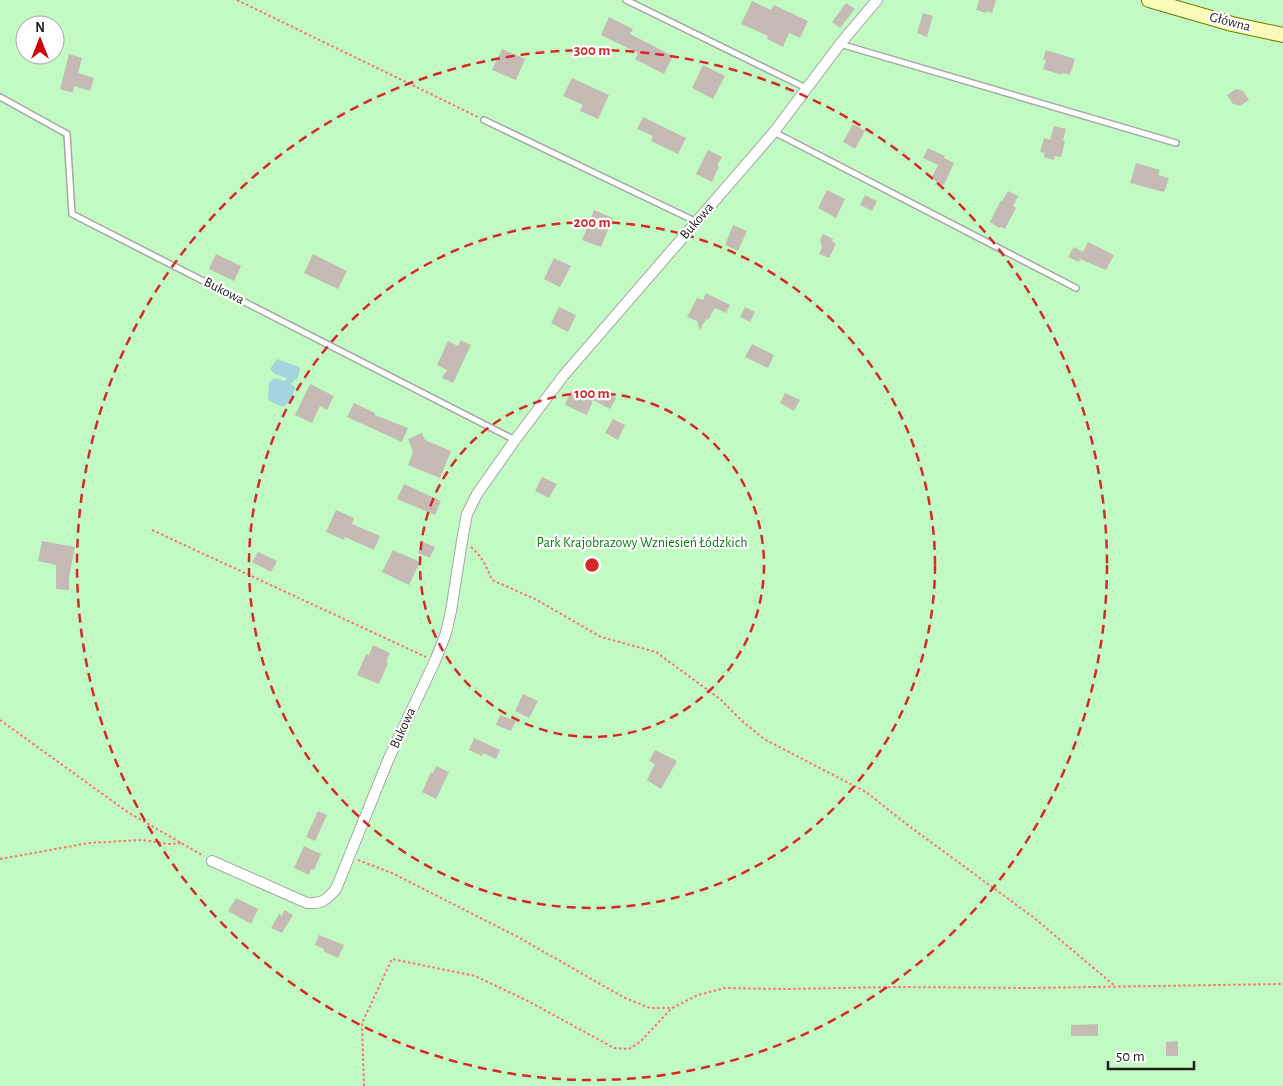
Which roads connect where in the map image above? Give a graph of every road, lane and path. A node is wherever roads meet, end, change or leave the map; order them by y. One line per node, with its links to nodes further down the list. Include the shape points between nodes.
1 (237, 0): 9 (path)
2 (626, 0): 7 (lane)
3 (877, 0): 6 (street, Bukowa)
4 (1149, 0): 5 (street, Główna)
5 (1283, 35)
6 (840, 44): 7 (street, Bukowa); 11 (lane)
7 (806, 88): 10 (street, Bukowa)
8 (0, 97): 14 (lane, Bukowa, via 67,134 72,214)
9 (484, 120): 12 (lane)
10 (774, 132): 12 (street, Bukowa); 13 (lane)
11 (1176, 143)
12 (696, 222): 14 (street, Bukowa, via 564,375)
13 (1076, 288)
14 (515, 440): 16 (street, Bukowa, via 471,505)
15 (152, 530): 17 (path)
16 (462, 541): 17 (street, Bukowa, via 452,611); 24 (path, via 476,551 492,580 535,598 600,636 656,652 720,699 764,739 866,792 1033,918)
17 (435, 661): 20 (street, Bukowa, via 389,758)
18 (0, 720): 19 (path, via 129,814)
19 (181, 843): 21 (path, via 142,840 88,843); 22 (path)
20 (349, 856): 22 (street, Bukowa, via 336,889 318,904 307,903); 25 (path, via 392,873 518,937 624,997 650,1008)
21 (0, 859)
22 (212, 861)
23 (1283, 984): 24 (path)
24 (1116, 986): 25 (path, via 725,988 698,994)
25 (672, 1008): 26 (path, via 640,1042 628,1049 614,1048 475,976 392,959 362,1023)
26 (364, 1086)

